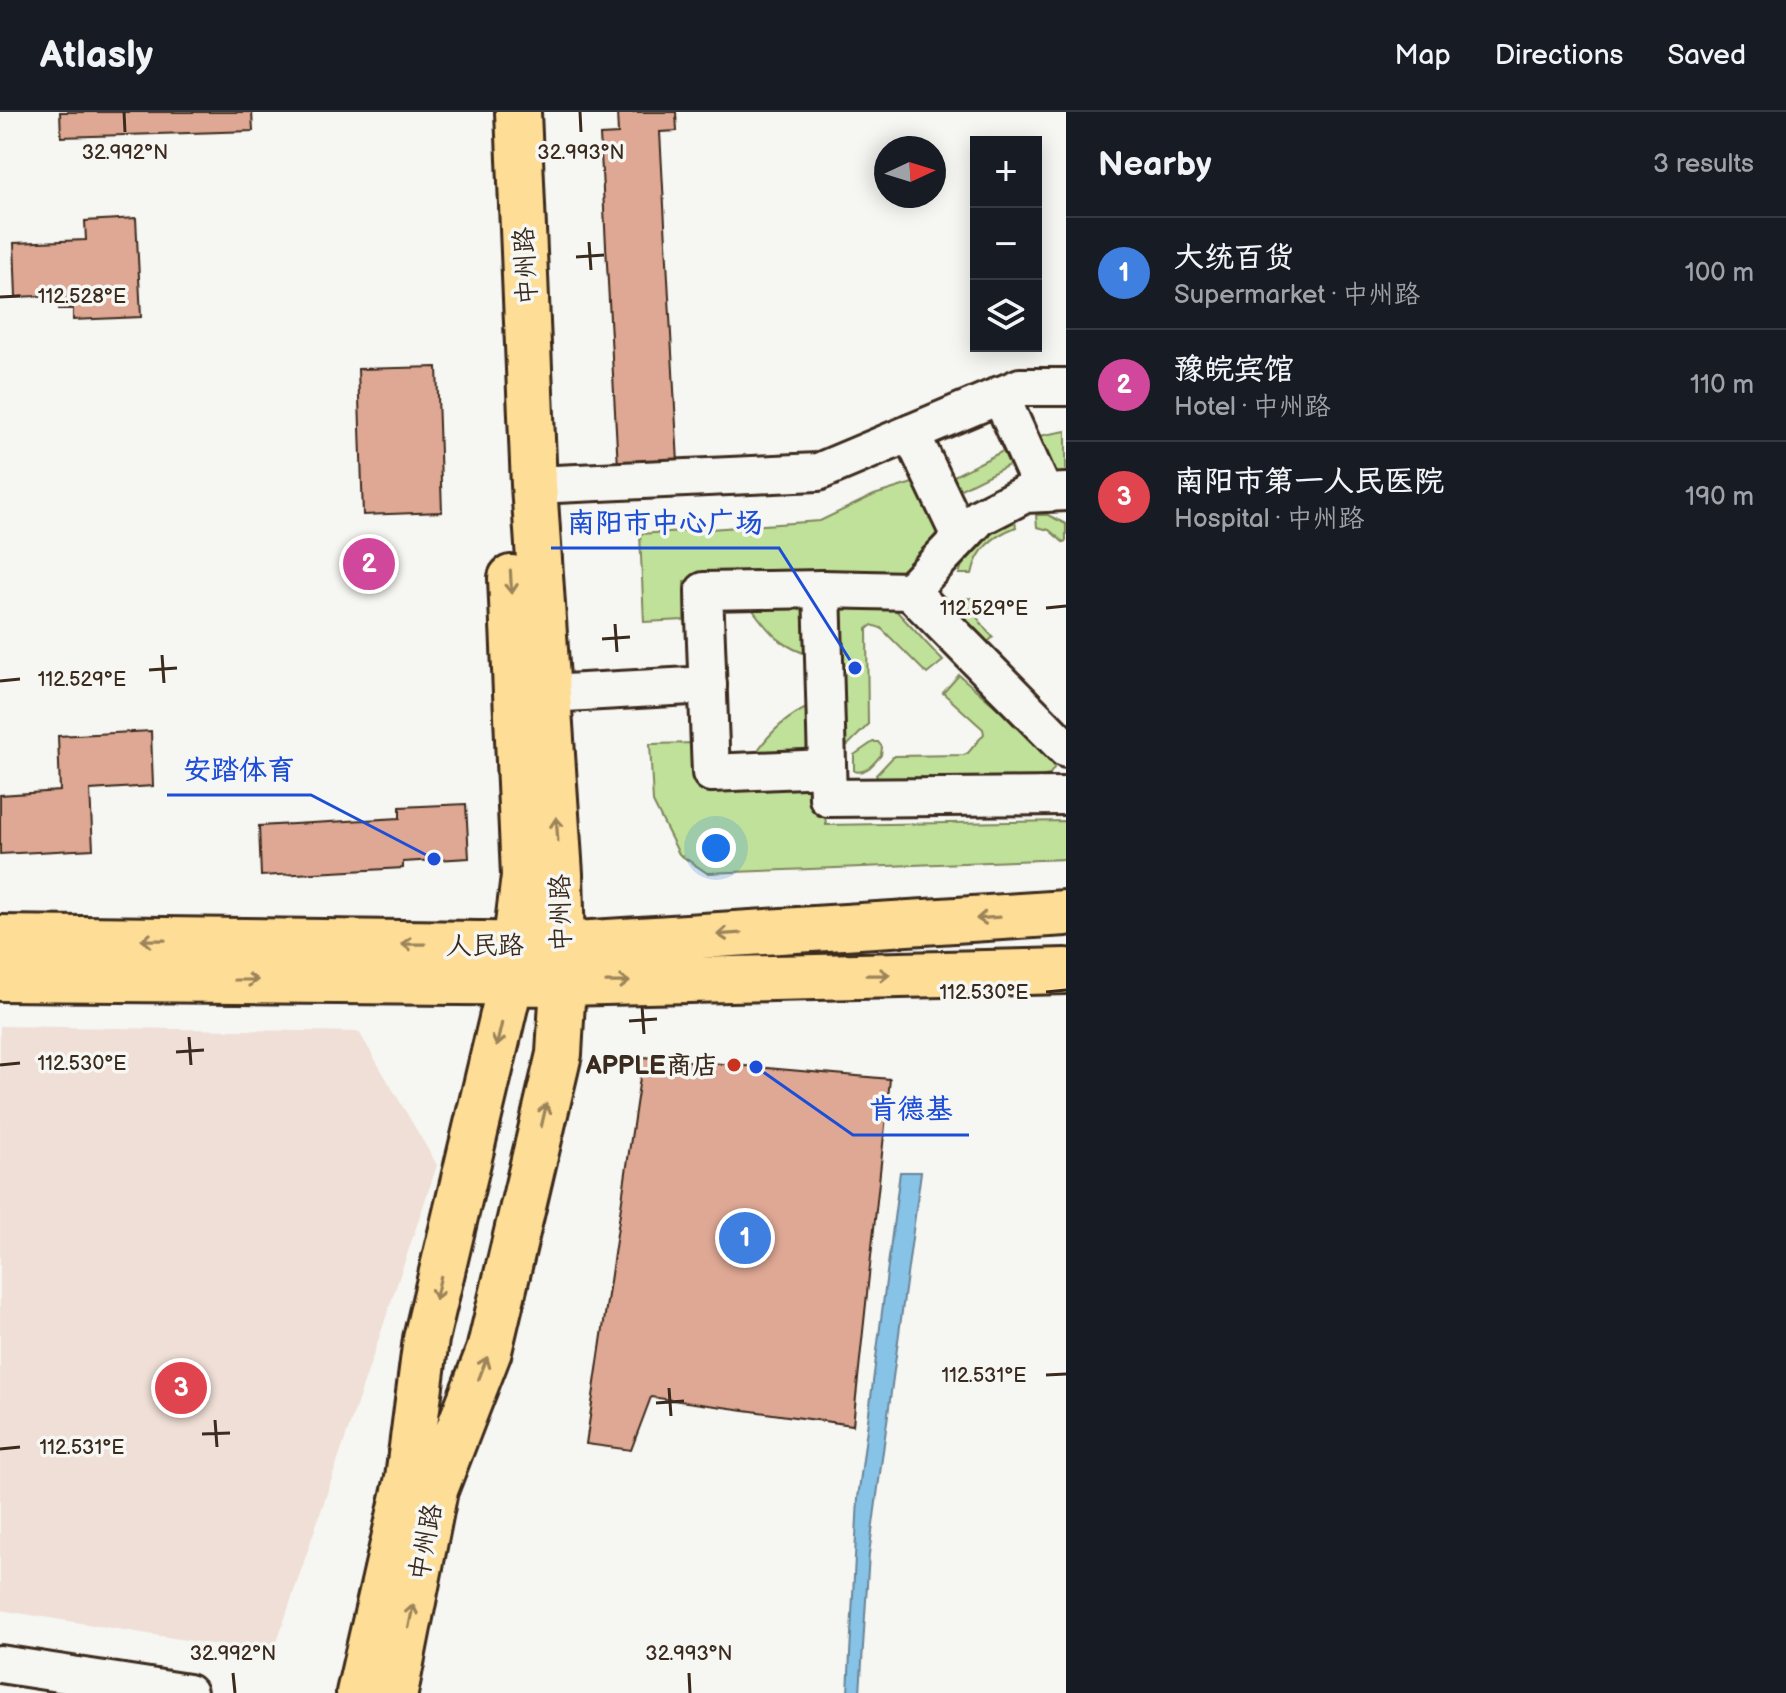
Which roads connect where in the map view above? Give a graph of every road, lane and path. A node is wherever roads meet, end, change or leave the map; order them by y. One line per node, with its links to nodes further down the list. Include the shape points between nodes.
1 (490, 112): 18 (main road, 中州路, one-way to 18, via 524,876)
2 (518, 112): 6 (main road, 中州路)
3 (1066, 387): 4 (street, via 1020,387)
4 (1000, 395): 5 (street); 7 (street)
5 (911, 433): 6 (street, via 818,472); 8 (street)
6 (534, 485): 12 (main road, 中州路)
7 (1059, 494): 8 (street, via 1025,494 980,517)
8 (960, 536): 10 (street)
9 (822, 589): 10 (street); 11 (street, via 704,591); 14 (street)
10 (910, 591): 13 (street)
11 (708, 685): 12 (street); 14 (street, via 711,773)
12 (548, 694): 19 (main road, 中州路, one-way to 12)
13 (1066, 749)
14 (826, 768): 15 (street, via 828,798)
15 (1066, 796)
16 (1066, 913): 19 (main road, 人民路, one-way to 19)
17 (0, 938): 18 (main road, 人民路, one-way to 17)
18 (513, 963): 19 (main road, 人民路); 21 (main road, 人民路, one-way to 18); 24 (main road, 中州路, one-way to 24, via 426,1339 408,1478)
19 (562, 964): 20 (main road, 人民路, one-way to 20); 25 (main road, 中州路, one-way to 19, via 435,1490 489,1351 559,1054)
20 (1066, 971)
21 (0, 978)
22 (0, 1664): 23 (street)
23 (188, 1693)
24 (359, 1693)
25 (395, 1693)

